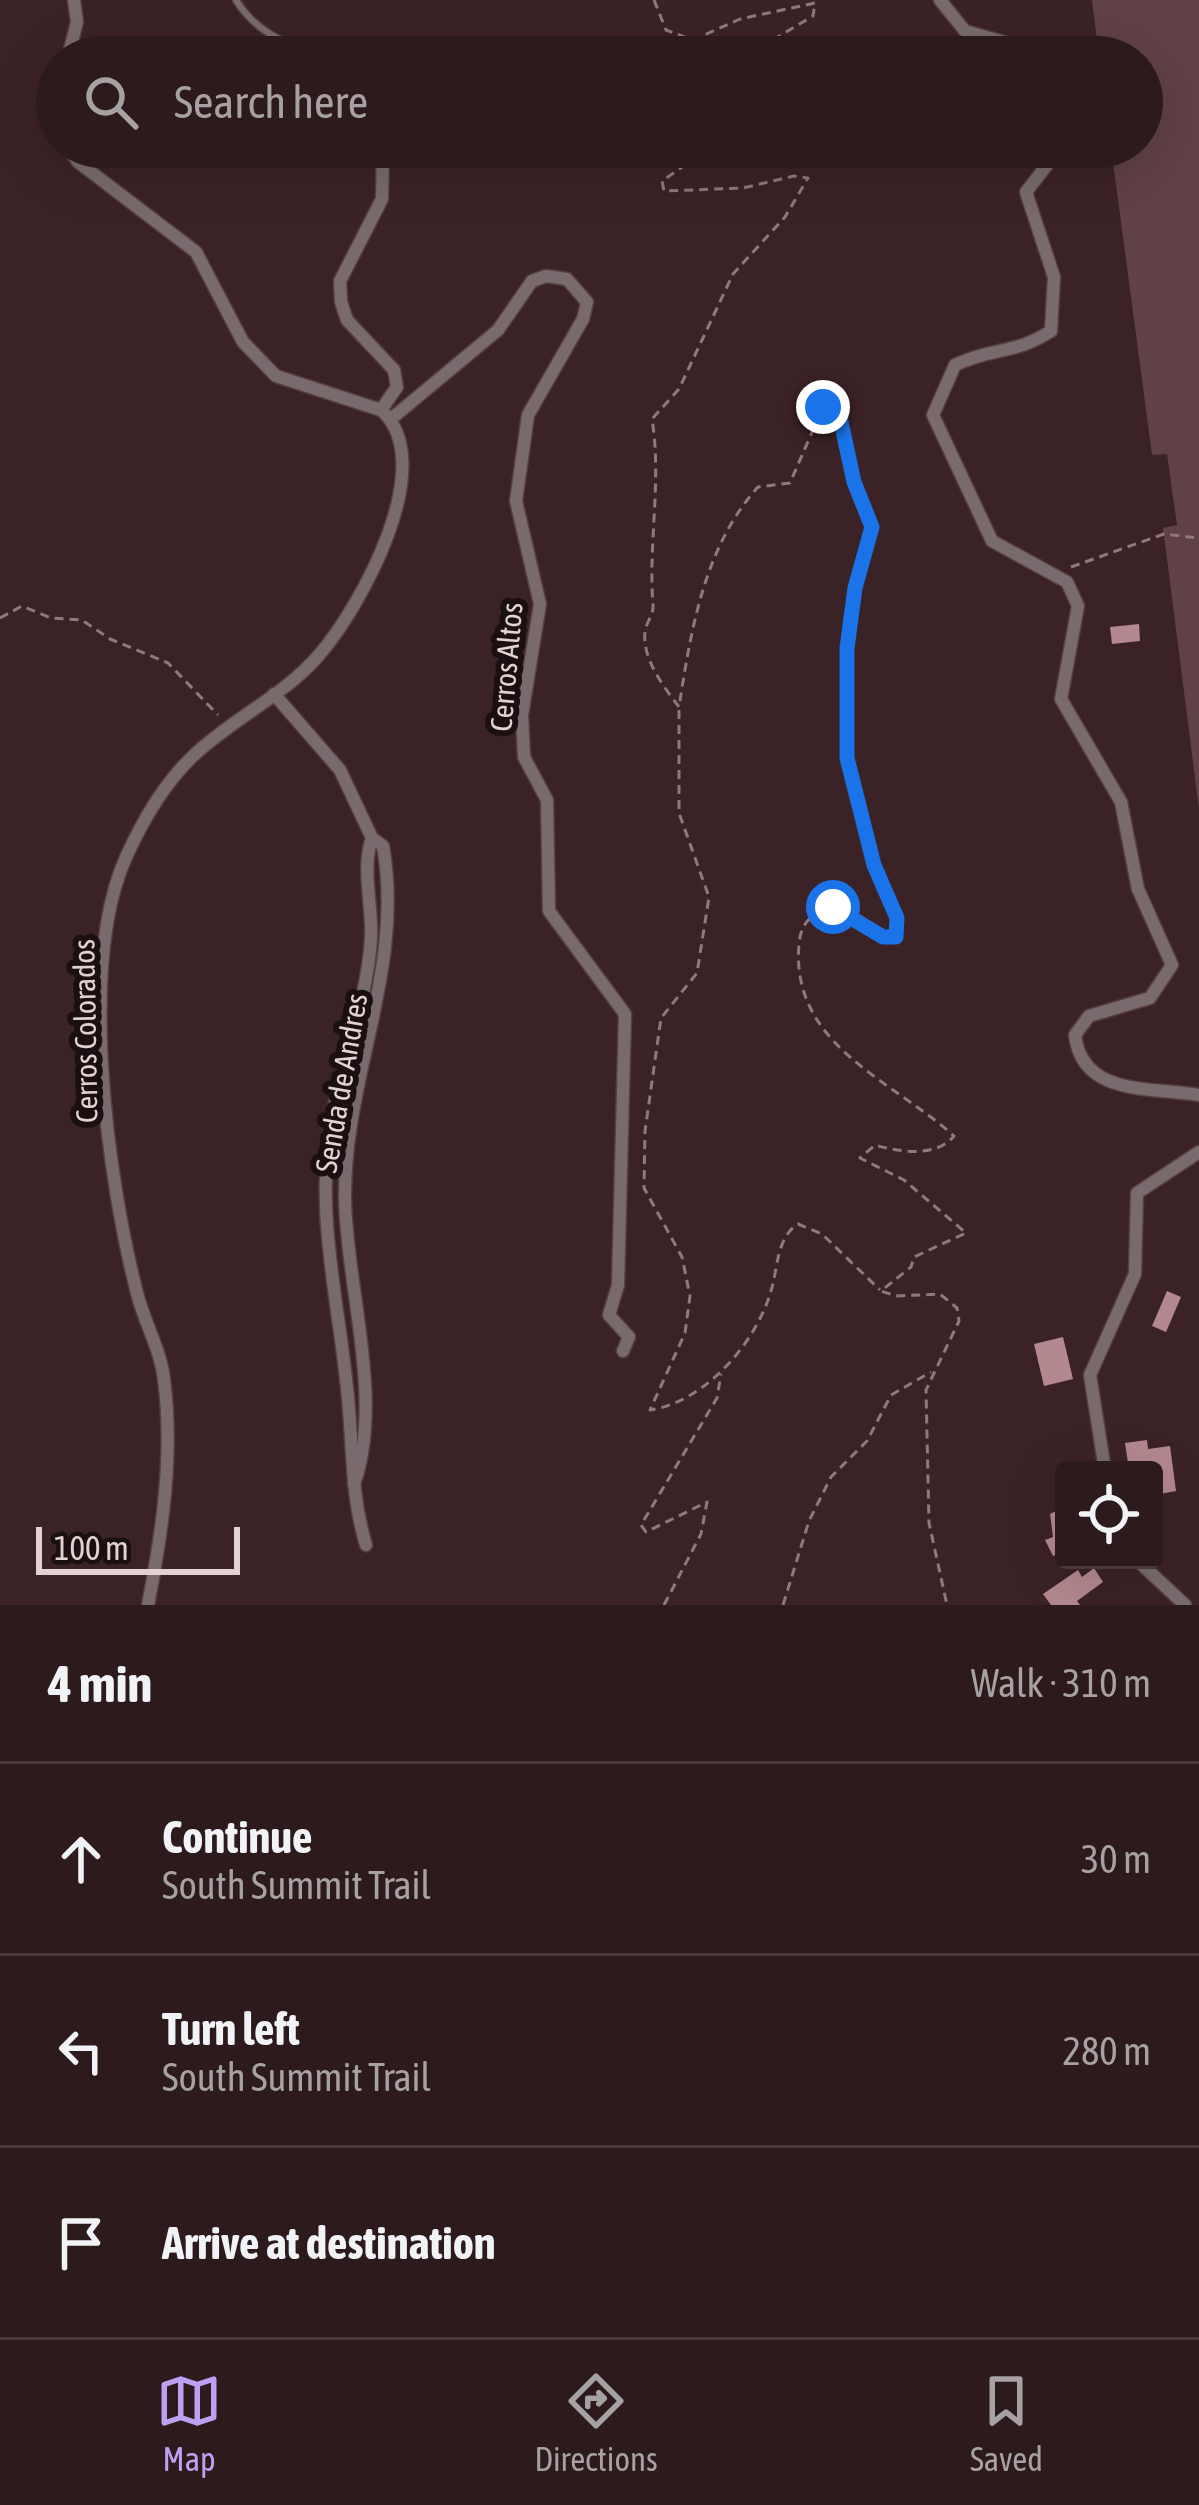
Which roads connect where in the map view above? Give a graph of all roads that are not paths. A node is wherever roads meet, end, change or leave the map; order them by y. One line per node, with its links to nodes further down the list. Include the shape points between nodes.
1 (74, 0): 4 (street)
2 (236, 0): 5 (lane)
3 (940, 0): 6 (street, via 965,31)
4 (73, 36)
5 (270, 36)
6 (983, 36)
7 (86, 168): 10 (street, via 196,252 243,342 276,376)
8 (383, 168): 10 (street, Cerros Colorados, via 382,199 340,281 347,320 394,370 398,387)
9 (1045, 168): 15 (street, via 1026,192 1054,277 1051,331 1020,351 979,353 955,365 933,415 992,541 1067,582 1078,606 1061,699 1120,802 1138,889 1172,965 1150,998 1089,1016 1075,1035 1078,1058 1111,1084)
10 (386, 414): 11 (street, Cerros Colorados, via 404,458 392,527 358,600 318,657); 19 (street, Cerros Altos, via 498,330 532,281 546,276 578,287 583,319 528,415 516,501 540,604 522,715 524,757 547,800 549,910 625,1014 618,1285 609,1316 629,1337)
11 (274, 694): 12 (street, Senda de Andres, via 340,770); 24 (street, Cerros Colorados, via 191,757 153,806 125,859 103,940 114,1162 137,1294 164,1378 162,1533)
12 (372, 838): 13 (street, Senda de Andres, via 371,938); 14 (street, Senda de Andres, via 383,846 390,926)
13 (358, 1024): 14 (lane); 18 (street, Senda de Andres, via 331,1119 326,1193)
14 (375, 1028): 17 (street, Senda de Andres, via 349,1148)
15 (1199, 1095)
16 (1199, 1152): 20 (street, via 1137,1193 1135,1274 1090,1375)
17 (353, 1306): 18 (lane); 21 (street, Senda de Andres, via 366,1452)
18 (335, 1308): 21 (street, Senda de Andres)
19 (623, 1352)
20 (1104, 1461)
21 (354, 1484): 22 (street, Senda de Andres)
22 (366, 1545)
23 (1146, 1569): 25 (street)
24 (148, 1605)
25 (1184, 1605)

